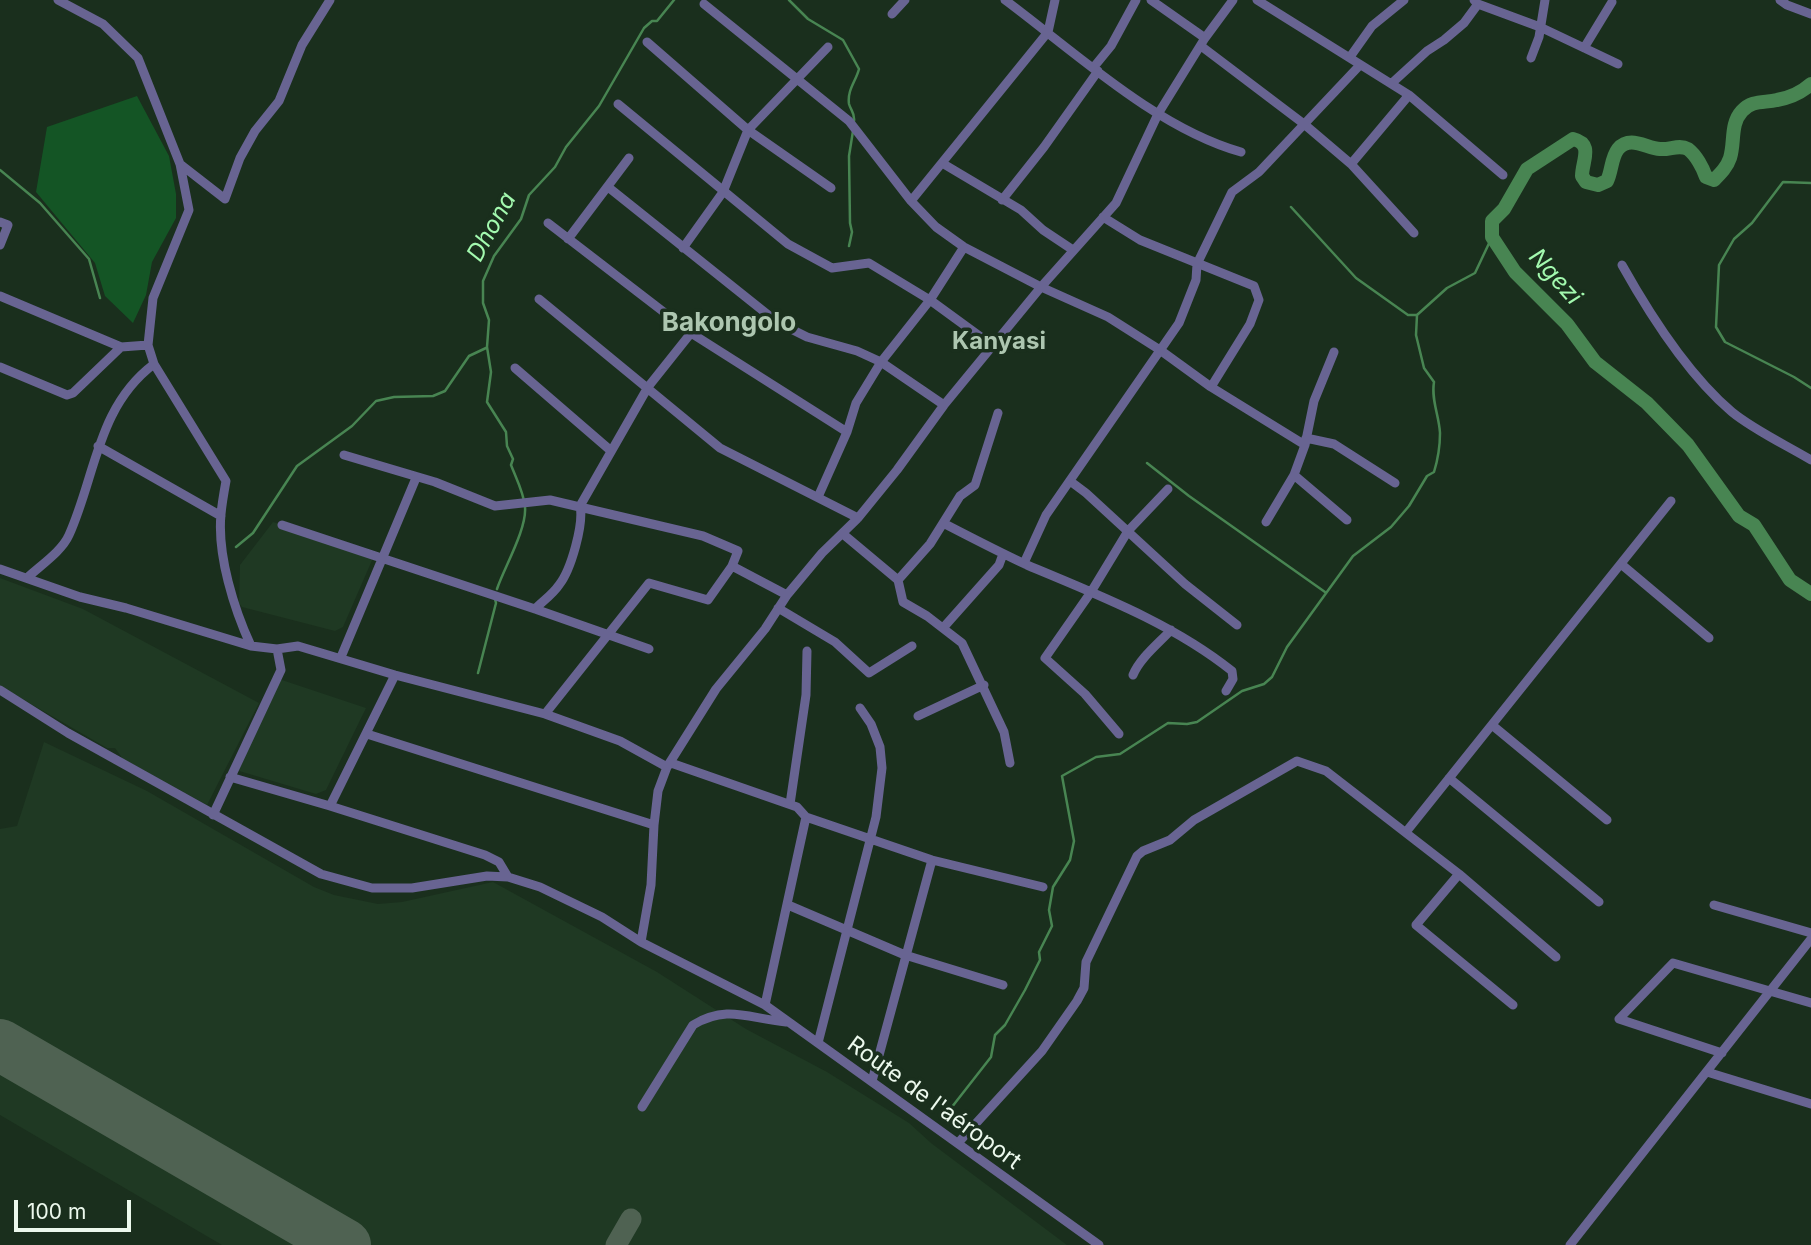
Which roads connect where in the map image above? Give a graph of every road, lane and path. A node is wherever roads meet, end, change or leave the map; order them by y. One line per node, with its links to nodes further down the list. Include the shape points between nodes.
1 (58, 0): 40 (street, via 103,24 138,58)
2 (330, 0): 40 (street, via 302,46 279,101 240,158 225,199)
3 (905, 0): 17 (street)
4 (1005, 0): 20 (street)
5 (1055, 0): 20 (street)
6 (1136, 0): 29 (street)
7 (1151, 0): 21 (street)
8 (1233, 0): 21 (street)
9 (1257, 0): 25 (street)
10 (1386, 0): 15 (street)
11 (1545, 0): 19 (street)
12 (1476, 2): 19 (street); 31 (street, via 1464,23)
13 (1612, 2): 24 (street)
14 (1786, 2): 18 (street)
15 (1400, 3): 25 (street, via 1372,26)
16 (704, 4): 30 (street)
17 (892, 14)
18 (1811, 14)
19 (1540, 27): 24 (street); 26 (street)
20 (1048, 32): 29 (street); 39 (street)
21 (1203, 42): 34 (street); 35 (street)
22 (647, 43): 36 (street)
23 (828, 47): 30 (street)
24 (1584, 48): 27 (street)
25 (1350, 58): 28 (street)
26 (1531, 58)
27 (1618, 64)
28 (1360, 65): 31 (street); 35 (street)
29 (1096, 69): 34 (street); 47 (street)
30 (797, 79): 36 (street); 46 (street, via 849,121)
31 (1392, 83): 32 (street)
32 (1409, 94): 41 (street); 42 (street)
33 (618, 104): 45 (street)
34 (1158, 114): 37 (street); 48 (street, via 1121,192)
35 (1304, 124): 41 (street); 57 (street, via 1259,172 1232,192)
36 (748, 130): 44 (street); 45 (street)
37 (1241, 152)
38 (629, 158): 43 (street)
39 (942, 163): 46 (street); 47 (street)
40 (180, 164): 64 (street, via 189,210 153,298)
41 (1351, 164): 51 (street)
42 (1503, 175)
43 (608, 187): 52 (street); 55 (street)
44 (831, 188)
45 (723, 192): 55 (street); 62 (street, via 788,244 832,268 869,263)
46 (911, 201): 54 (street)
47 (1002, 201): 56 (street)
48 (1103, 217): 56 (street); 57 (street, via 1140,240)
49 (0, 222): 53 (street, via 8,225)
50 (548, 223): 52 (street)
51 (1414, 233)
52 (568, 239): 63 (street)
53 (0, 245)
54 (964, 247): 59 (street); 62 (street)
55 (683, 248): 69 (street, via 777,322)
56 (1073, 250): 59 (street)
57 (1197, 264): 67 (street, via 1196,281 1179,323); 74 (street, via 1254,286 1259,300 1250,324)
58 (1622, 265): 82 (street, via 1695,375 1733,413)
59 (1041, 287): 65 (street); 67 (street, via 1108,317)
60 (0, 296): 66 (street)
61 (539, 299): 73 (street)
62 (930, 300): 65 (street); 69 (street)
63 (691, 333): 73 (street); 77 (street)
64 (148, 345): 66 (street); 70 (street)
65 (993, 346): 75 (street)
66 (121, 347): 71 (street, via 67,395)
67 (1160, 350): 74 (street); 85 (street)
68 (1334, 352): 78 (street, via 1314,401)
69 (881, 362): 75 (street); 77 (street, via 856,403)
70 (154, 365): 79 (street, via 134,379); 91 (street, via 226,481)
71 (0, 367)
72 (515, 368): 80 (street)
73 (648, 387): 80 (street); 88 (street, via 720,448)
74 (1211, 387): 78 (street)
75 (944, 405): 92 (street)
76 (998, 413): 95 (street, via 975,485 960,496)
77 (847, 432): 88 (street)
78 (1305, 442): 83 (street); 86 (street, via 1334,444)
79 (98, 446): 91 (street); 105 (street, via 69,538)
80 (610, 450): 90 (street)
81 (344, 455): 84 (street)
82 (1811, 460)
83 (1294, 475): 93 (street); 94 (street)
84 (416, 478): 90 (street, via 495,506 550,500); 100 (street)
85 (1070, 481): 97 (street); 101 (street, via 1046,515)
86 (1395, 484)
87 (1168, 489): 97 (street)
88 (818, 497): 92 (street)
89 (1671, 501): 102 (street)
90 (580, 506): 103 (street, via 703,536 738,551); 110 (street, via 582,515 569,568)
91 (221, 516): 116 (street, via 223,556)
92 (859, 518): 98 (street)
93 (1347, 520)
94 (1266, 522)
95 (945, 524): 99 (street); 106 (street)
96 (282, 525): 100 (street)
97 (1128, 531): 107 (street); 111 (street)
98 (843, 534): 106 (street); 108 (street)
99 (1003, 554): 101 (street); 112 (street, via 999,565)
100 (382, 559): 110 (street); 121 (street)
101 (1024, 563): 107 (street)
102 (1621, 564): 115 (street); 130 (street)
103 (732, 566): 108 (street); 114 (street, via 708,600 649,583)
104 (0, 569): 105 (street)
105 (28, 577): 116 (street, via 80,597)
106 (898, 580): 112 (street, via 903,602)
107 (1091, 592): 113 (street); 132 (street, via 1045,658 1085,694)
108 (787, 595): 109 (street)
109 (778, 608): 117 (street, via 835,642 869,673); 134 (street, via 716,690)
110 (535, 609): 114 (street)
111 (1237, 625)
112 (943, 628): 124 (street, via 962,643)
113 (1171, 630): 123 (street, via 1138,663); 126 (street, via 1232,671)
114 (607, 636): 119 (street); 128 (street)
115 (1709, 638)
116 (251, 646): 118 (street)
117 (912, 646)
118 (277, 649): 121 (street, via 299,646); 135 (street, via 281,670)
119 (649, 649)
120 (807, 652): 137 (street, via 806,695)
121 (341, 657): 122 (street)
122 (395, 675): 128 (street); 131 (street)
123 (1133, 675)
124 (984, 685): 129 (street); 133 (street, via 1004,732)
125 (0, 690): 139 (street)
126 (1226, 691)
127 (860, 708): 144 (street, via 880,747 883,768)
128 (545, 714): 134 (street, via 620,741)
129 (918, 716)
130 (1492, 725): 136 (street); 141 (street)
131 (367, 734): 138 (street); 142 (street)
132 (1119, 734)
133 (1010, 763)
134 (669, 765): 137 (street); 142 (street, via 658,791)
135 (230, 777): 138 (street); 139 (street)
136 (1449, 779): 143 (street); 149 (street)
137 (790, 804): 140 (street)
138 (330, 806): 147 (street, via 485,855 499,862)
139 (212, 815): 147 (street, via 321,874 372,888)
140 (806, 817): 144 (street); 150 (street)
141 (1607, 820)
142 (654, 825): 155 (street, via 651,885)
143 (1406, 832): 146 (street); 170 (street, via 1326,771 1297,761 1194,820 1170,840 1143,851 1131,866 1086,962 1084,988 1077,1002 1042,1051)
144 (869, 840): 145 (street); 152 (street)
145 (932, 860): 148 (street); 156 (street)
146 (1459, 874): 157 (street); 162 (street, via 1416,925)
147 (508, 877): 155 (street, Route de l'aéroport, via 602,917)
148 (1043, 887)
149 (1599, 902)
150 (788, 905): 152 (street); 161 (street)
151 (1714, 905): 153 (street)
152 (846, 931): 156 (street); 164 (street)
153 (1811, 933)
154 (1811, 939): 159 (street)
155 (641, 942): 161 (street, Route de l'aéroport)
156 (905, 955): 158 (street); 167 (street)
157 (1556, 957)
158 (1003, 985)
159 (1772, 990): 160 (street); 165 (street); 165 (street, via 1673,963 1619,1019)
160 (1811, 1003)
161 (765, 1005): 163 (street, Route de l'aéroport)
162 (1513, 1005)
163 (788, 1022): 164 (street, Route de l'aéroport); 169 (street, via 726,1013 705,1018 693,1025)
164 (818, 1043): 167 (street, Route de l'aéroport)
165 (1722, 1053): 166 (street)
166 (1707, 1072): 168 (street); 172 (street)
167 (872, 1081): 170 (street, Route de l'aéroport)
168 (1811, 1104)
169 (642, 1107)
170 (958, 1143): 171 (street, Route de l'aéroport)
171 (1099, 1245)
172 (1570, 1245)

